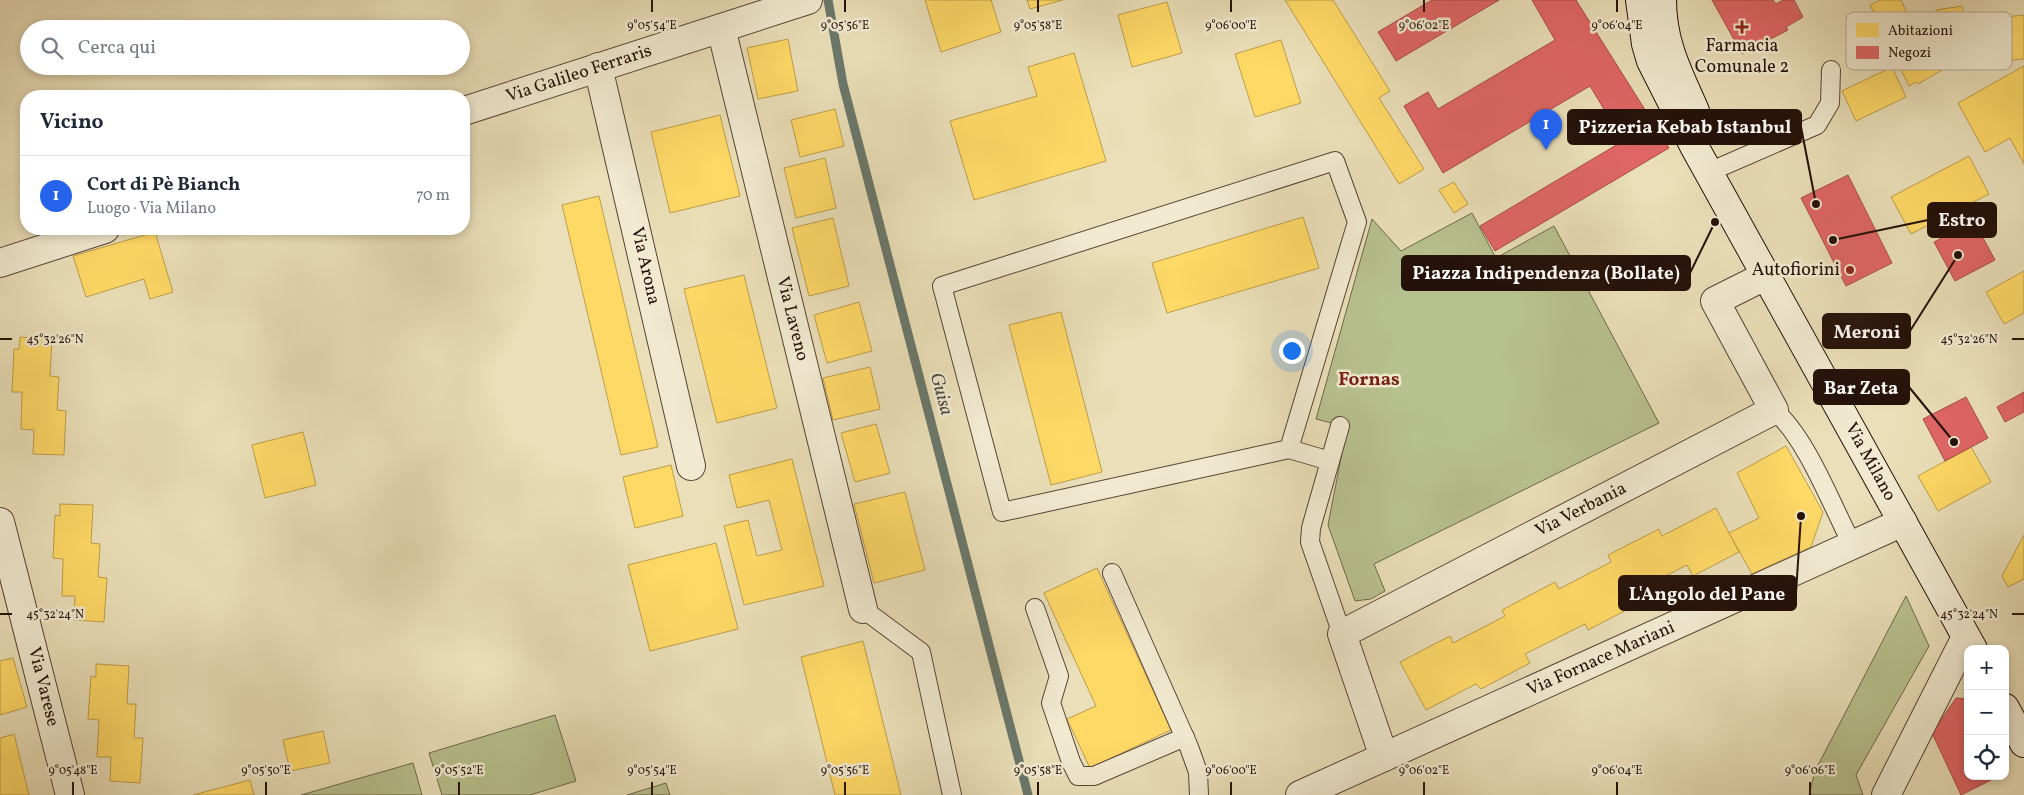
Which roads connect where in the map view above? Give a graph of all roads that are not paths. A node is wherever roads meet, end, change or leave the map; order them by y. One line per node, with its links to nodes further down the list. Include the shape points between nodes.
1 (808, 0): 4 (street, Via Galileo Ferraris)
2 (1640, 0): 8 (street, Via Milano, via 1651,61)
3 (1662, 0): 8 (street, Via Milano, via 1665,38)
4 (722, 28): 5 (street, Via Galileo Ferraris); 22 (street, Via Laveno)
5 (598, 67): 7 (street, Via Galileo Ferraris); 16 (street, Via Arona)
6 (1831, 70): 8 (lane, via 1830,104 1817,125)
7 (470, 109)
8 (1714, 169): 11 (street, Via Milano)
9 (87, 235): 10 (street)
10 (0, 263)
11 (1767, 274): 12 (street, via 1714,301); 18 (street, Via Milano)
12 (1774, 410): 19 (lane, via 1796,435); 23 (street, Via Verbania)
13 (1340, 426): 15 (lane)
14 (1289, 449): 14 (lane, via 1357,222 1335,161 942,286 1002,512); 15 (lane)
15 (1330, 461): 23 (lane, via 1310,542)
16 (691, 466)
17 (0, 522): 27 (street, Via Varese)
18 (1903, 522): 24 (street, Via Milano); 26 (street, Via Fornace Mariani)
19 (1847, 534)
20 (1112, 573): 25 (lane)
21 (1035, 608): 25 (lane, via 1059,676 1051,703 1078,776 1094,776)
22 (862, 609): 28 (lane, via 921,652)
23 (1342, 634): 26 (street)
24 (1970, 643): 31 (street)
25 (1185, 737): 29 (lane, via 1198,772)
26 (1384, 757): 30 (street, Via Fornace Mariani)
27 (70, 795)
28 (952, 795)
29 (1199, 795)
30 (1300, 795)
31 (1886, 795)

